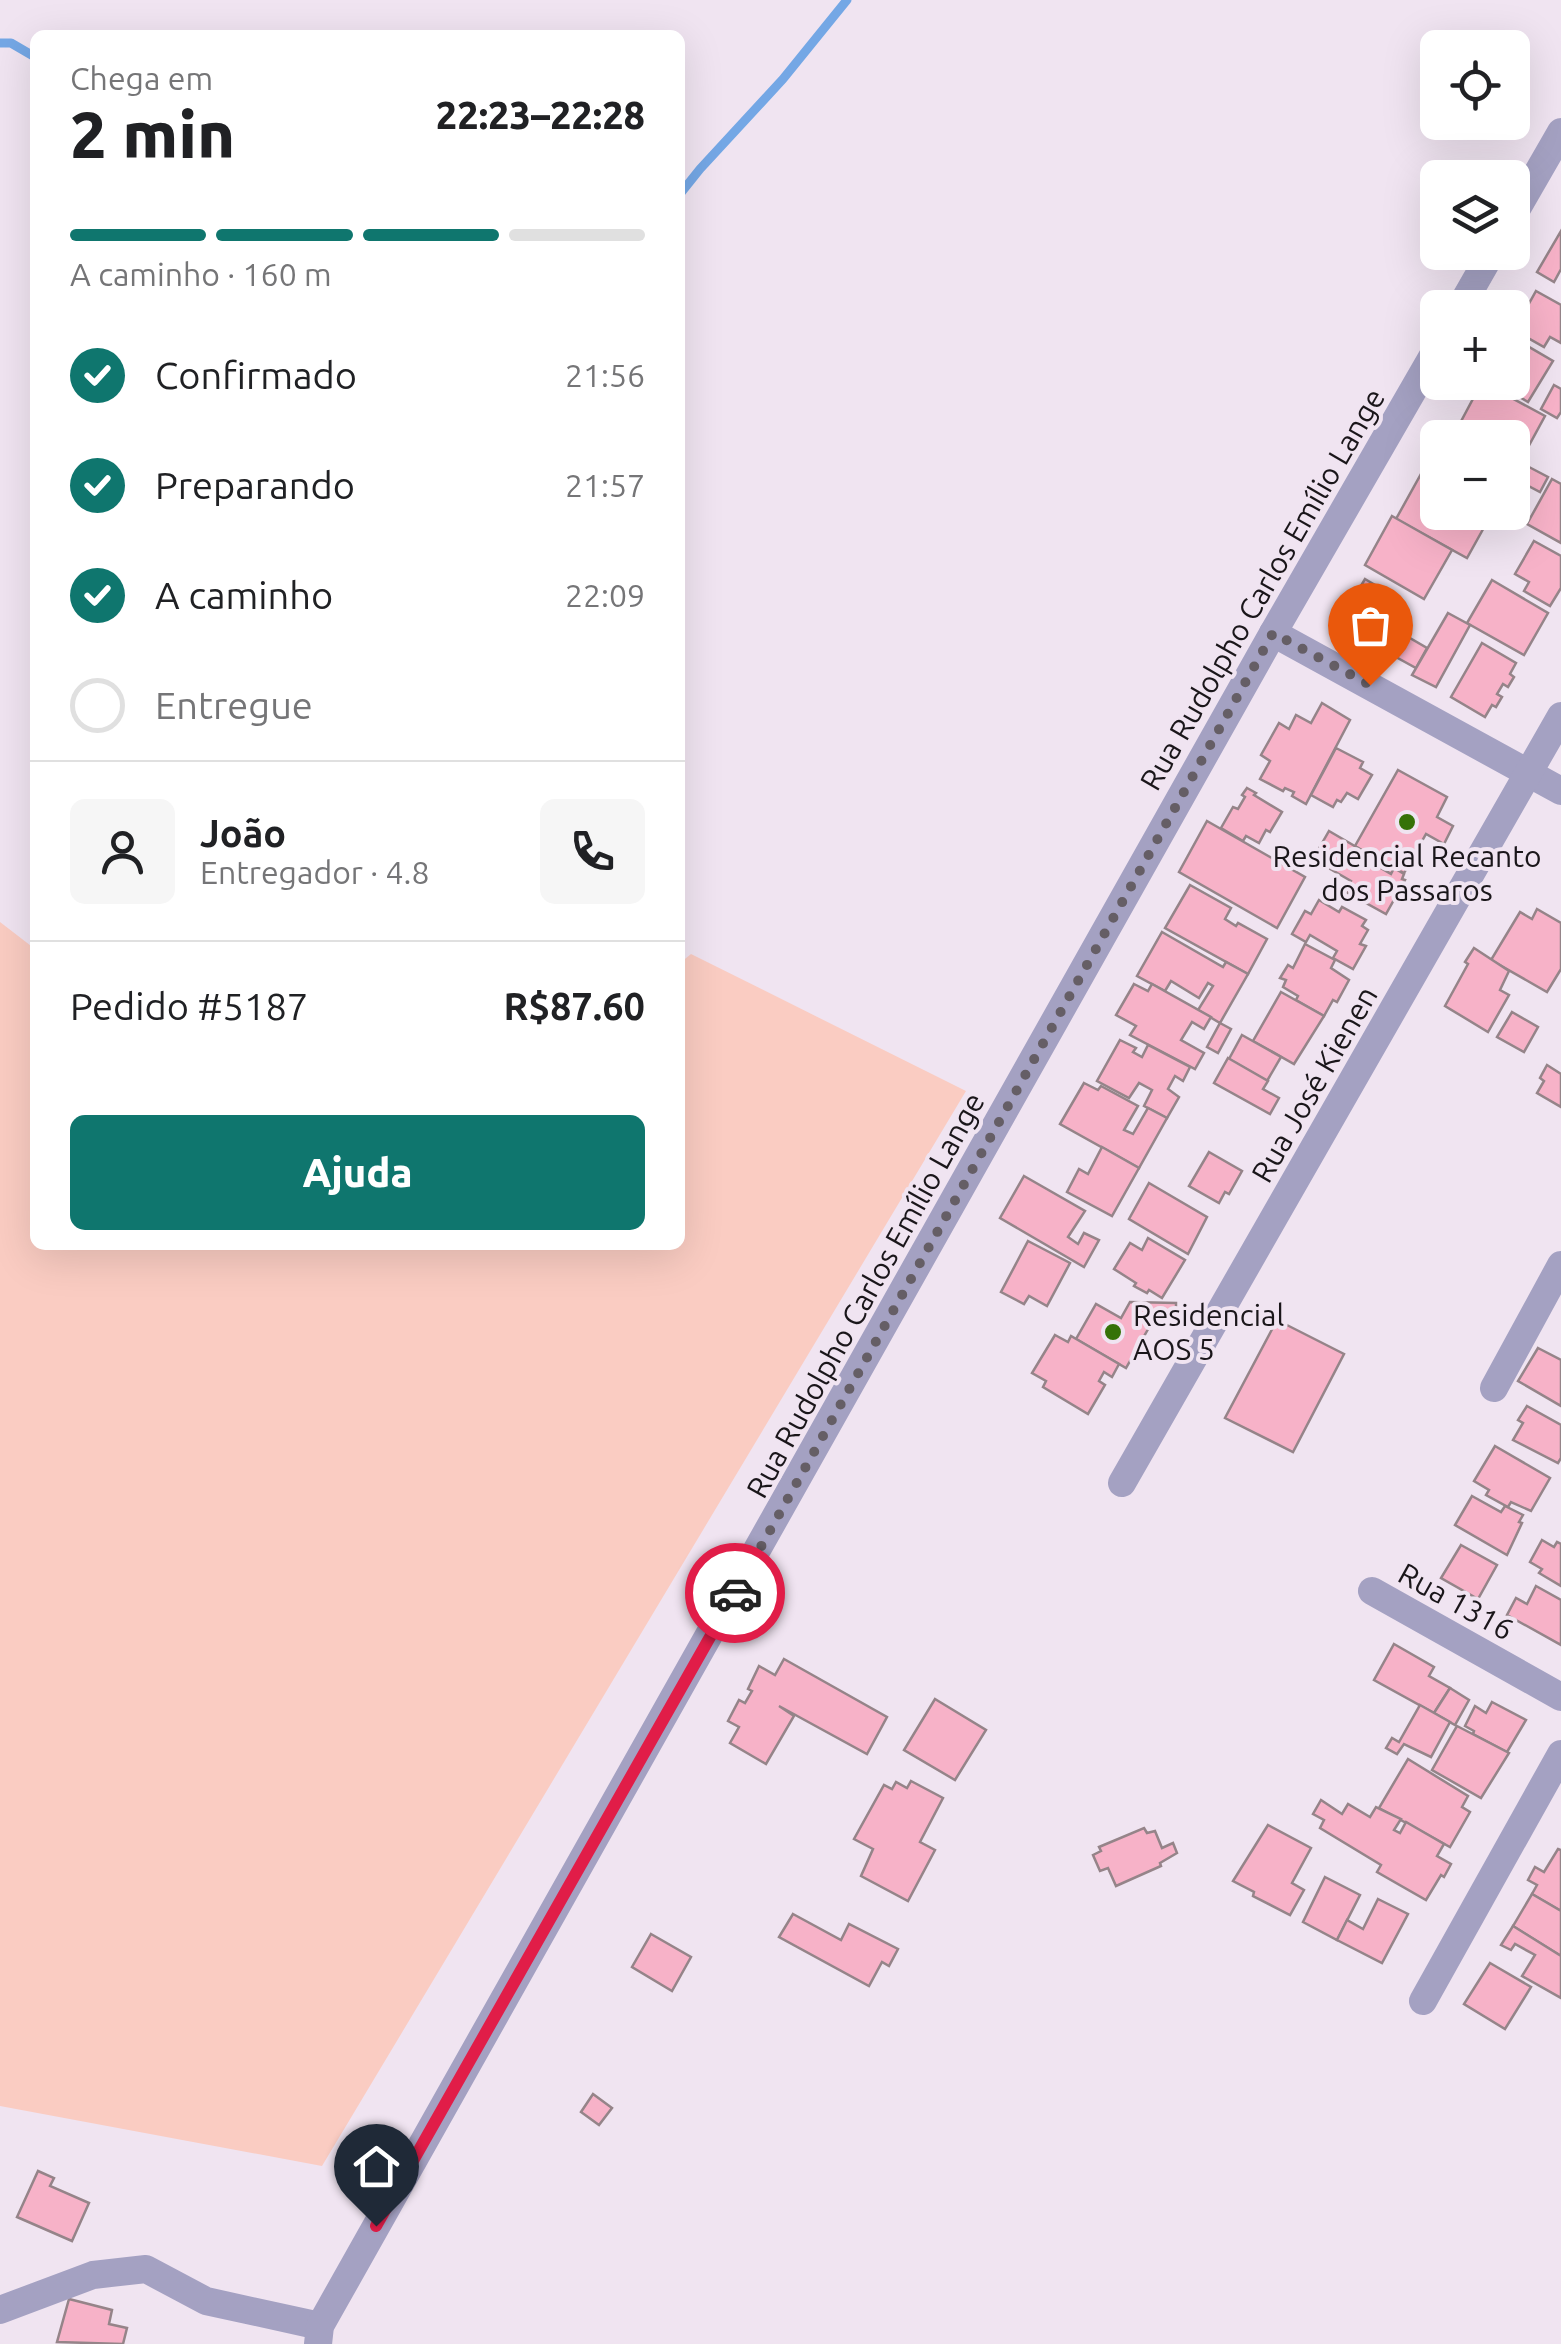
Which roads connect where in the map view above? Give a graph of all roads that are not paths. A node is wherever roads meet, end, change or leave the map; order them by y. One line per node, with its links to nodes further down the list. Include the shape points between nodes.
1 (1561, 132): 2 (street)
2 (1530, 186)
3 (1420, 378): 4 (street, Rua Rudolpho Carlos Emílio Lange)
4 (1273, 633): 6 (street); 16 (street, Rua Rudolpho Carlos Emílio Lange)
5 (1561, 716): 6 (street, Rua José Kienen)
6 (1530, 772): 7 (street); 10 (street, Rua José Kienen)
7 (1561, 791)
8 (1561, 1264): 9 (street)
9 (1494, 1388)
10 (1122, 1483)
11 (1372, 1591): 12 (street, Rua 1316)
12 (1561, 1697)
13 (1561, 1754): 14 (street)
14 (1423, 2001)
15 (0, 2310): 16 (street, via 92,2276 146,2269 206,2302)
16 (319, 2335)

